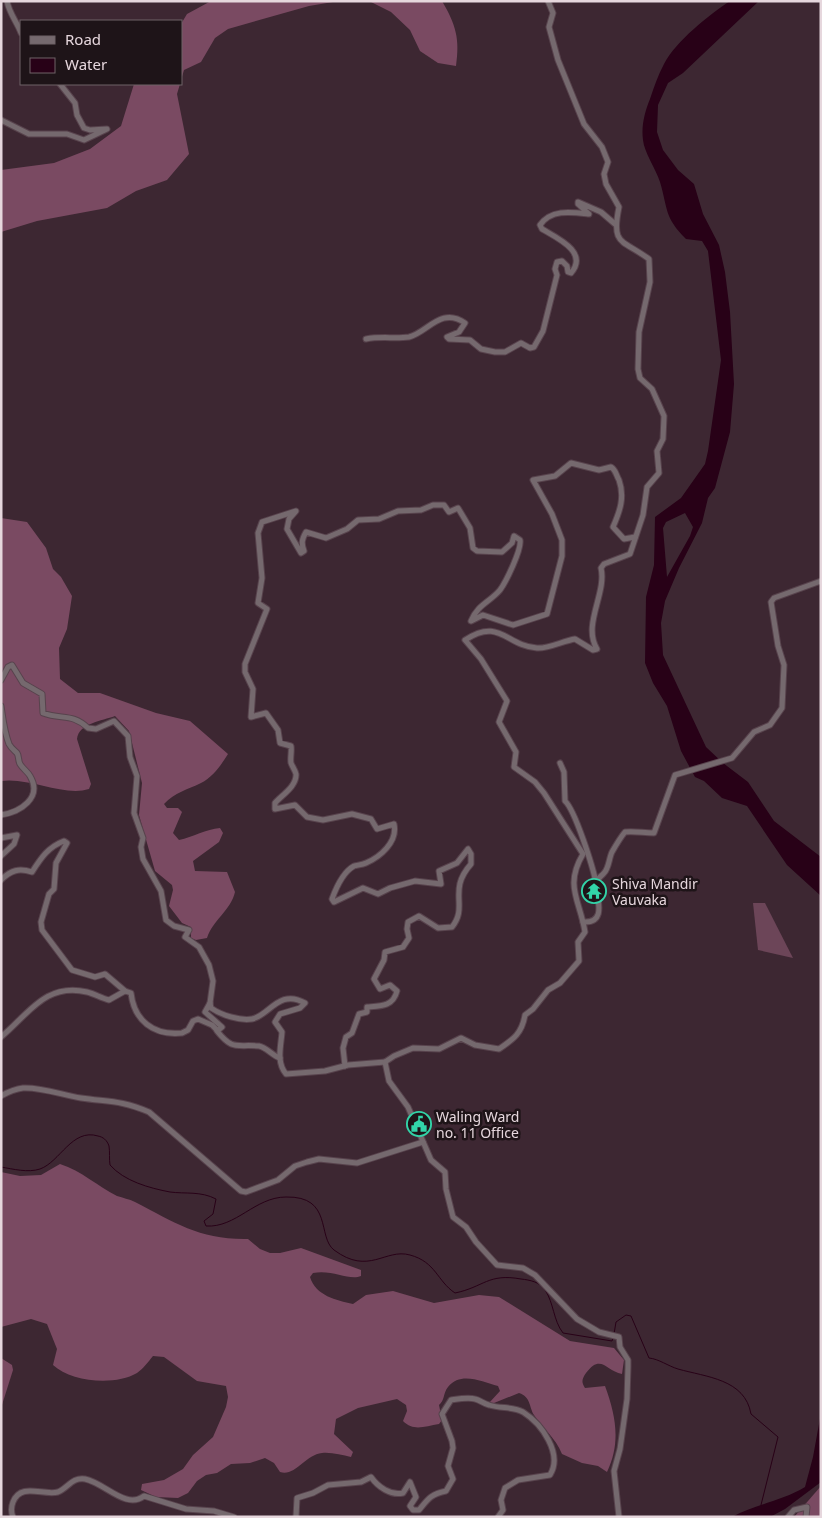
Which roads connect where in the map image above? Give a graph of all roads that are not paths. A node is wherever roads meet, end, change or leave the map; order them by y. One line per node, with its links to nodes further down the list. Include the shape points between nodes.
1 (7, 1): 3 (street)
2 (548, 1): 6 (street, via 553,13 549,27 558,60 584,124 602,147 608,162 604,174 606,184 619,207)
3 (20, 30)
4 (61, 85): 5 (street, via 75,103 84,128 107,129 84,140 67,134 29,134)
5 (1, 120)
6 (614, 224): 7 (street, via 600,212 578,202 589,214 555,213 540,225 542,230 571,247 576,256 576,268 571,273 562,261 556,262 554,269 557,275 543,331 534,347 521,343 506,352 495,352 481,349 470,340 449,339 447,337 459,332 465,323 447,318 434,321 418,334 407,337); 8 (street, via 624,244 649,259 650,282 639,332 638,370 640,378 660,403 664,425 663,439 657,451 659,473 647,487 643,515)
7 (366, 339)
8 (635, 537): 18 (street, via 630,554 600,568 603,577 593,630 593,644 597,649 593,650 575,639 538,648 493,631 477,632 465,640 507,701 499,722 516,752 514,767 544,793 584,854 574,869 576,898); 25 (street, via 624,539 613,527 622,506 622,490 611,467 599,470 570,464 555,476 533,480 562,540 562,556 547,614 514,625 483,615 471,621 482,603 499,590 519,551 520,540 514,536 512,543 502,552 477,551 470,528 458,508 449,512 444,505 432,504 422,510 398,511 380,519 358,520 326,538 306,532 301,553 286,528 296,511 262,522 258,533 262,578 258,603 267,609 245,672 253,688 251,717 266,713 278,730 280,743 292,749 290,762 296,774 295,780 275,804 275,809 294,805 307,818 323,820 352,814 371,819 377,829 394,824 388,847 377,858 354,866 346,874 335,891 334,902 363,888 378,894 415,881 441,884 439,871 457,863 468,849 471,854 471,864 459,882 460,913 452,927 438,928 419,916 408,922 409,938 403,947 385,952 374,979 380,989 390,985 397,991 396,995 386,1005 366,1007 367,1012 359,1014 343,1048)
9 (821, 581): 17 (street, via 774,598 771,602 784,665 782,708 770,726 754,732 730,759 675,775 654,833 625,832 612,852 605,873)
10 (1, 680): 20 (street, via 12,665 23,683 42,694 43,713 72,717 96,730 114,721 128,736 130,757 137,776 134,813 143,838 143,859 161,891 166,920 189,930 185,938 199,947 209,965 213,981)
11 (1, 706): 13 (street, via 9,744 18,754 19,762 34,786 28,805)
12 (560, 763): 17 (street, via 564,772 565,801 571,806 592,861)
13 (1, 815)
14 (1, 838): 15 (street, via 17,835 14,844)
15 (1, 856)
16 (1, 880): 19 (street, via 12,870 32,872 54,845 67,843 56,863 54,889 49,894 40,922 42,930 72,970 94,977 105,974)
17 (596, 883): 18 (street, via 601,904 594,918 588,923)
18 (583, 922): 24 (street, via 585,932 578,942 579,961 525,1015 524,1026 517,1036 500,1049 475,1046 462,1038 438,1049 413,1048)
19 (124, 991): 21 (street, via 131,993 133,1009 150,1027 179,1034 198,1018); 22 (street, via 109,1000 81,991 55,994 30,1007)
20 (210, 1003): 21 (street, via 205,1012 222,1026); 23 (street, via 211,1008 222,1014 252,1019 280,1001 305,1003 300,1008 280,1014 275,1022 282,1032)
21 (217, 1030): 23 (street, via 225,1041 235,1047 260,1046)
22 (1, 1037)
23 (280, 1058): 25 (street, via 286,1074)
24 (385, 1062): 25 (street); 27 (street, via 389,1081 408,1107)
25 (345, 1066)
26 (1, 1096): 27 (street, via 16,1089 33,1088 81,1098 121,1101 149,1112 246,1192 278,1180 295,1166 307,1162 319,1159 357,1163)
27 (422, 1142): 32 (street, via 431,1160 445,1172 453,1217 466,1227 493,1262 536,1274 577,1319 599,1332 619,1337 620,1347 628,1360 627,1399 614,1471)
28 (13, 1517): 29 (street, via 12,1504 23,1492 59,1492 71,1482 86,1480 129,1501 138,1501 144,1496 186,1509 214,1511)
29 (234, 1517)
30 (296, 1517): 31 (street, via 297,1498 328,1485 361,1482 371,1477 378,1487 398,1494 403,1493 410,1482 416,1497 410,1506 413,1510 419,1510 433,1494 446,1491 453,1479 448,1466 453,1448 442,1414 451,1400 459,1398 514,1408 524,1413 547,1438 556,1458 550,1475 518,1480 505,1488 503,1510)
31 (498, 1517)
32 (619, 1517)
33 (788, 1517): 34 (street, via 794,1510 807,1506)
34 (806, 1517)

